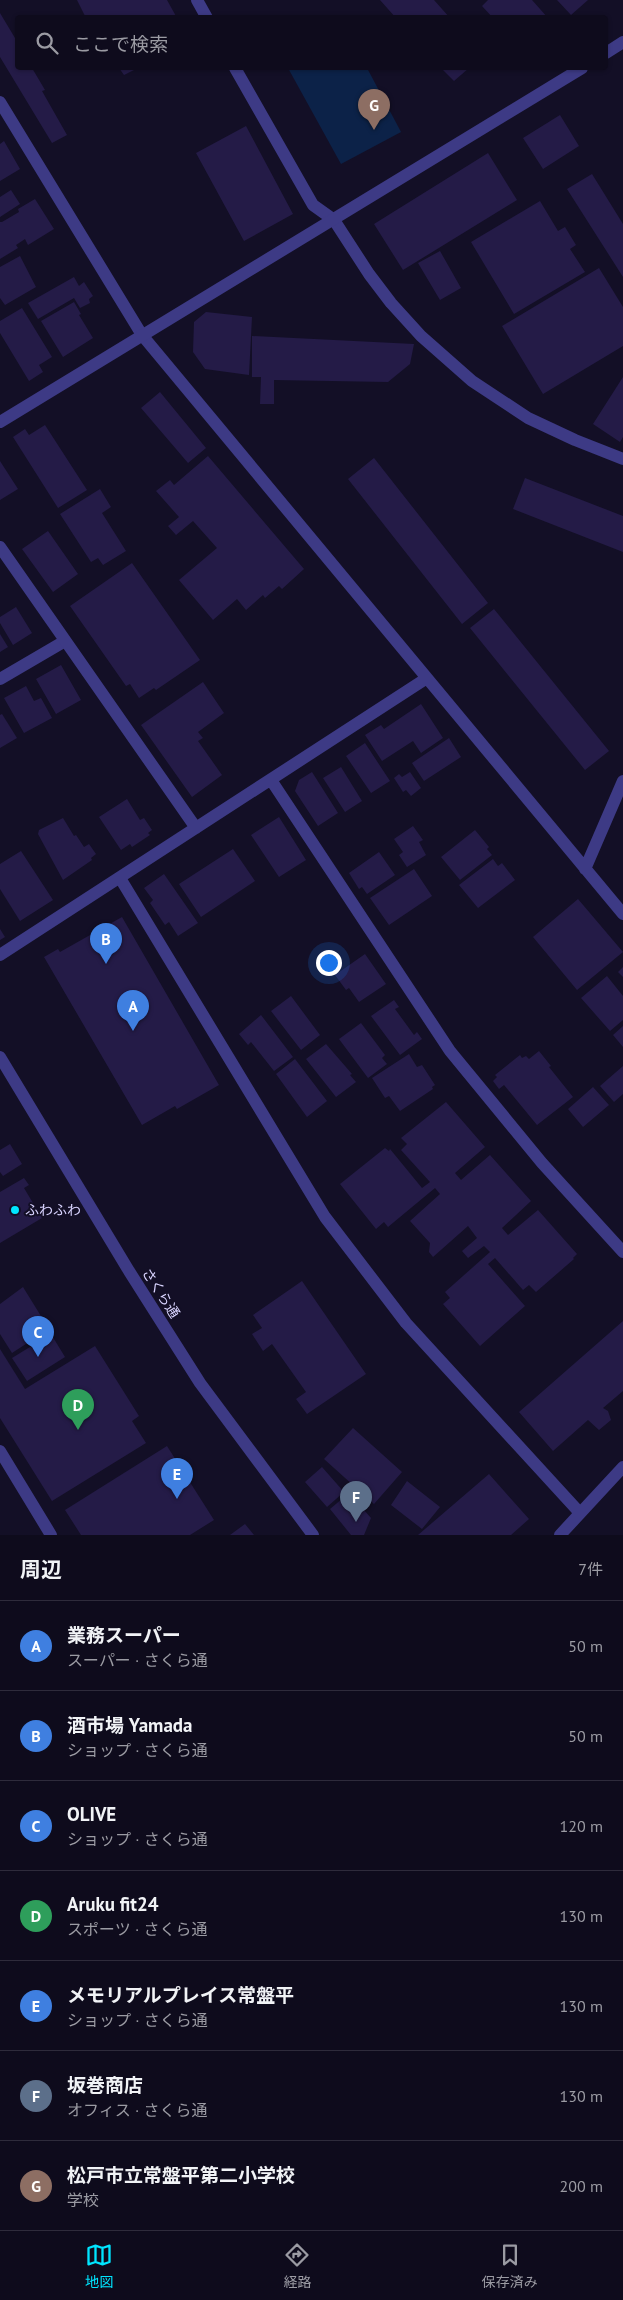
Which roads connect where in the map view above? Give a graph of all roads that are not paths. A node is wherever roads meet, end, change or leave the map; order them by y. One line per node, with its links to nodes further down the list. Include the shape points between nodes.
1 (197, 0): 2 (street)
2 (205, 15)
3 (623, 42): 4 (street)
4 (608, 52)
5 (236, 70): 8 (street, via 313,205)
6 (579, 70): 8 (street)
7 (1, 106): 9 (street)
8 (334, 220): 9 (street); 11 (street, via 391,303 421,336 472,381 528,418)
9 (142, 335): 10 (street); 14 (street)
10 (0, 422)
11 (623, 459)
12 (0, 548): 13 (street)
13 (65, 641): 15 (street); 18 (street)
14 (427, 678): 16 (street); 19 (street)
15 (0, 679)
16 (271, 780): 18 (street); 24 (street, via 450,1051 542,1163)
17 (623, 781): 19 (street)
18 (196, 828): 20 (street)
19 (585, 869): 21 (street)
20 (120, 878): 22 (street); 27 (street, via 325,1217 406,1323)
21 (623, 914)
22 (0, 955)
23 (0, 1057): 29 (street, さくら通, via 200,1383)
24 (623, 1252)
25 (0, 1451): 28 (street)
26 (623, 1467): 27 (street)
27 (580, 1513): 30 (street)
28 (51, 1535)
29 (313, 1535)
30 (560, 1535)

